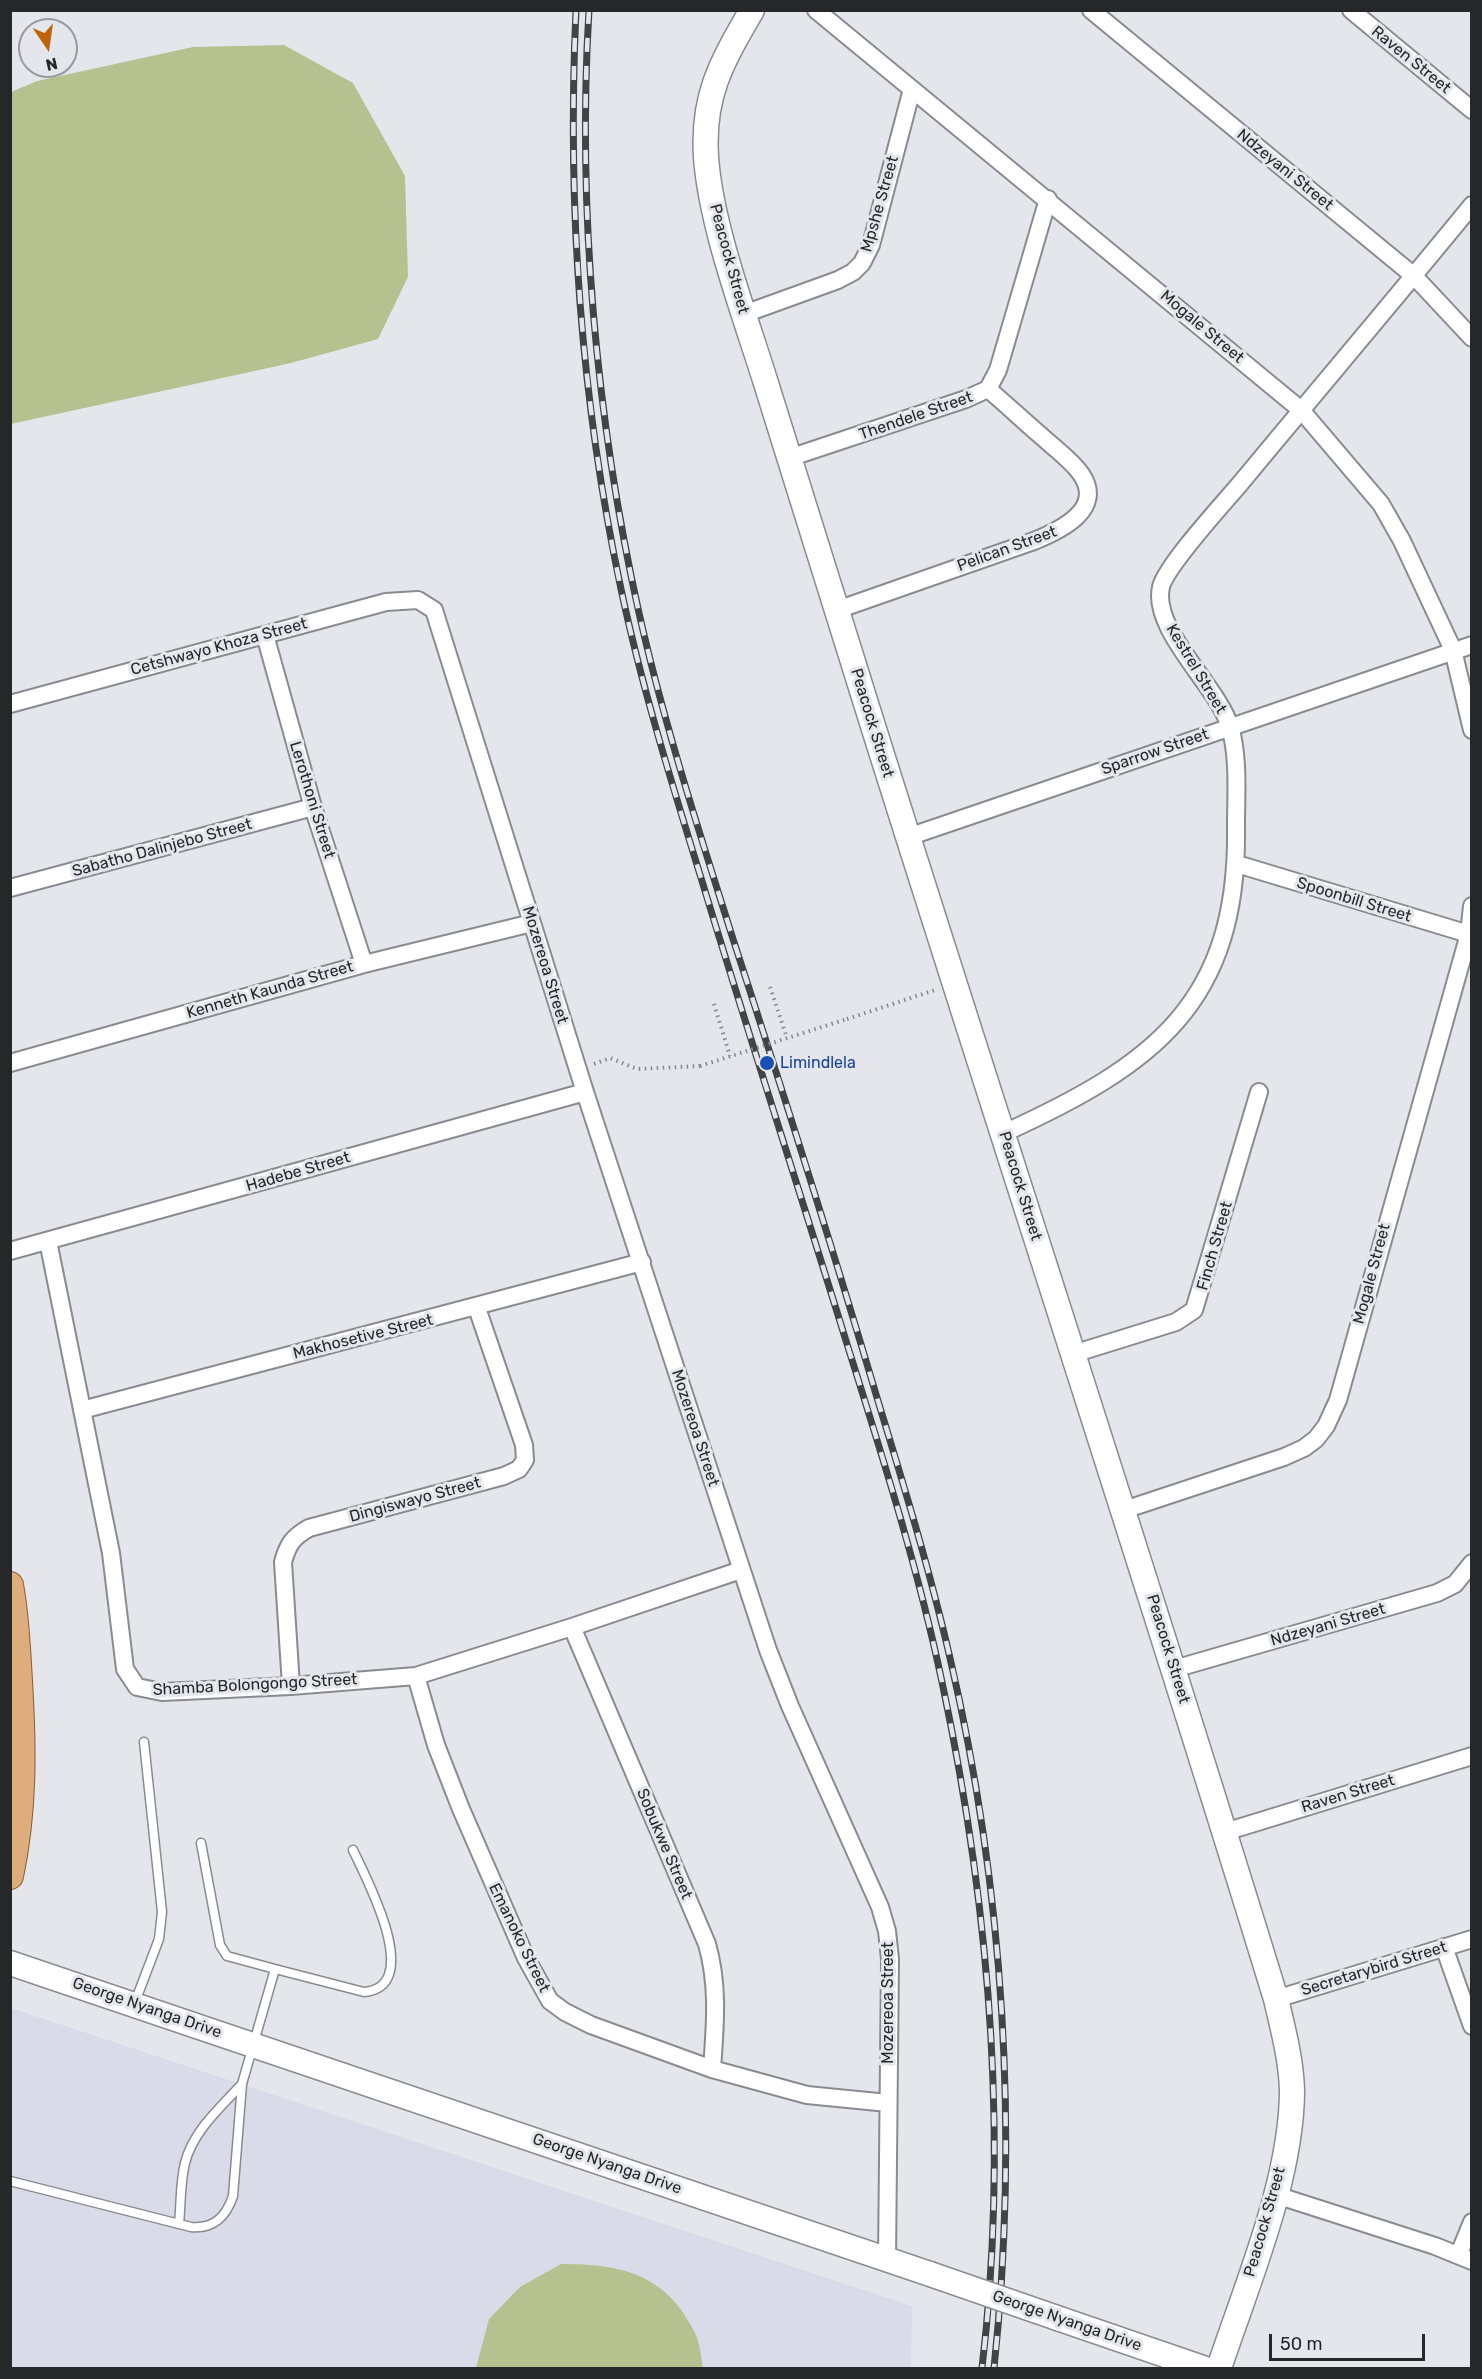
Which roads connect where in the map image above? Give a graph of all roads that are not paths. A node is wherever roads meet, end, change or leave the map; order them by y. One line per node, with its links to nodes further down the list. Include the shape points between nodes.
1 (752, 10): 10 (street, Peacock Street, via 718,70 705,114 706,161 716,213)
2 (816, 10): 5 (street, Mogale Street)
3 (1090, 10): 9 (street, Ndzeyani Street)
4 (1351, 10): 6 (street, Raven Street)
5 (912, 89): 7 (street, Mogale Street); 10 (street, Mpshe Street, via 871,245 862,263 838,280)
6 (1472, 110)
7 (1048, 199): 12 (street, Thendele Street, via 998,370); 13 (street, Mogale Street)
8 (1472, 205): 9 (street, Kestrel Street)
9 (1414, 276): 11 (street, Ndzeyani Street); 13 (street, Kestrel Street)
10 (744, 314): 14 (street, Peacock Street)
11 (1472, 338)
12 (988, 389): 14 (street, Thendele Street); 16 (street, Pelican Street, via 1082,475 1088,497 1083,509 1061,530)
13 (1301, 410): 19 (street, Mogale Street, via 1381,504); 21 (street, Kestrel Street, via 1207,522 1164,578 1160,591 1172,631)
14 (789, 458): 16 (street, Peacock Street)
15 (427, 604): 17 (street, Cetshwayo Khoza Street, via 418,600 386,602); 28 (street, Mozereoa Street, via 440,622)
16 (837, 610): 24 (street, Peacock Street)
17 (265, 635): 20 (street, Cetshwayo Khoza Street); 23 (street, Lerothoni Street)
18 (1472, 645): 19 (street, Sparrow Street)
19 (1453, 650): 21 (street, Sparrow Street); 22 (street, Mogale Street)
20 (10, 704)
21 (1230, 726): 24 (street, Sparrow Street); 25 (street, Kestrel Street)
22 (1472, 730)
23 (313, 807): 26 (street, Sabatho Dalinjebo Street); 30 (street, Lerothoni Street)
24 (908, 837): 34 (street, Peacock Street)
25 (1237, 864): 29 (street, Spoonbill Street); 34 (street, Kestrel Street, via 1220,947 1192,1002 1171,1029 1121,1072)
26 (10, 888)
27 (1472, 906): 29 (street, Mogale Street)
28 (532, 923): 30 (street, Kenneth Kaunda Street); 32 (street, Mozereoa Street)
29 (1470, 934): 41 (street, Mogale Street, via 1338,1400 1326,1426 1316,1439 1284,1457)
30 (364, 964): 31 (street, Kenneth Kaunda Street)
31 (10, 1063)
32 (585, 1092): 35 (street, Hadebe Street); 37 (street, Mozereoa Street)
33 (1259, 1092): 39 (street, Finch Street, via 1194,1310 1176,1322)
34 (1004, 1133): 39 (street, Peacock Street)
35 (48, 1241): 36 (street, Hadebe Street); 40 (street, Shamba Bolongongo Street)
36 (10, 1251)
37 (642, 1262): 38 (street, Makhosetive Street); 43 (street, Mozereoa Street)
38 (477, 1308): 40 (street, Makhosetive Street); 48 (street, Dingiswayo Street, via 524,1445 525,1460 519,1469 504,1476 309,1528 297,1535 288,1544 284,1562)
39 (1073, 1354): 41 (street, Peacock Street)
40 (82, 1410): 48 (street, Shamba Bolongongo Street, via 111,1553 123,1655 130,1679 137,1687 162,1692)
41 (1124, 1510): 46 (street, Peacock Street)
42 (1472, 1563): 46 (street, Ndzeyani Street, via 1455,1584 1437,1593)
43 (741, 1570): 45 (street, Shamba Bolongongo Street); 65 (street, Mozereoa Street, via 780,1681 880,1907 887,1931)
44 (10, 1585): 54 (main road, via 23,1749)
45 (572, 1627): 47 (street, Shamba Bolongongo Street); 63 (street, Sobukwe Street, via 707,1944 716,1994)
46 (1174, 1669): 51 (street, Peacock Street)
47 (416, 1676): 48 (street, Shamba Bolongongo Street); 63 (street, Emanoko Street, via 436,1745 461,1809 526,1958 550,2001 591,2025)
48 (291, 1686)
49 (144, 1742): 60 (lane, via 162,1911 159,1939)
50 (1472, 1756): 51 (street, Raven Street)
51 (1225, 1832): 59 (street, Peacock Street)
52 (201, 1843): 58 (lane, via 220,1945 227,1956)
53 (353, 1850): 58 (lane, via 391,1940 384,1984 376,1991 364,1992)
54 (10, 1876)
55 (1472, 1939): 56 (street, Secretarybird Street)
56 (1444, 1947): 59 (street, Secretarybird Street); 61 (street)
57 (10, 1963): 60 (street, George Nyanga Drive)
58 (275, 1969): 62 (lane)
59 (1276, 1999): 67 (street, Peacock Street, via 1292,2090)
60 (135, 2003): 62 (street, George Nyanga Drive)
61 (1472, 2026)
62 (253, 2044): 64 (lane); 71 (street, George Nyanga Drive)
63 (712, 2069): 65 (street, Emanoko Street, via 807,2095)
64 (242, 2084): 69 (lane, via 205,2124 191,2147 185,2163); 69 (lane, via 233,2196 228,2211 219,2221 203,2228)
65 (888, 2103): 71 (street, Mozereoa Street)
66 (10, 2181): 69 (lane)
67 (1276, 2195): 70 (street); 73 (street, Peacock Street)
68 (1472, 2222): 70 (street)
69 (179, 2224)
70 (1465, 2258)
71 (887, 2259): 72 (street, George Nyanga Drive, bridge)
72 (1203, 2368)
73 (1219, 2368)

